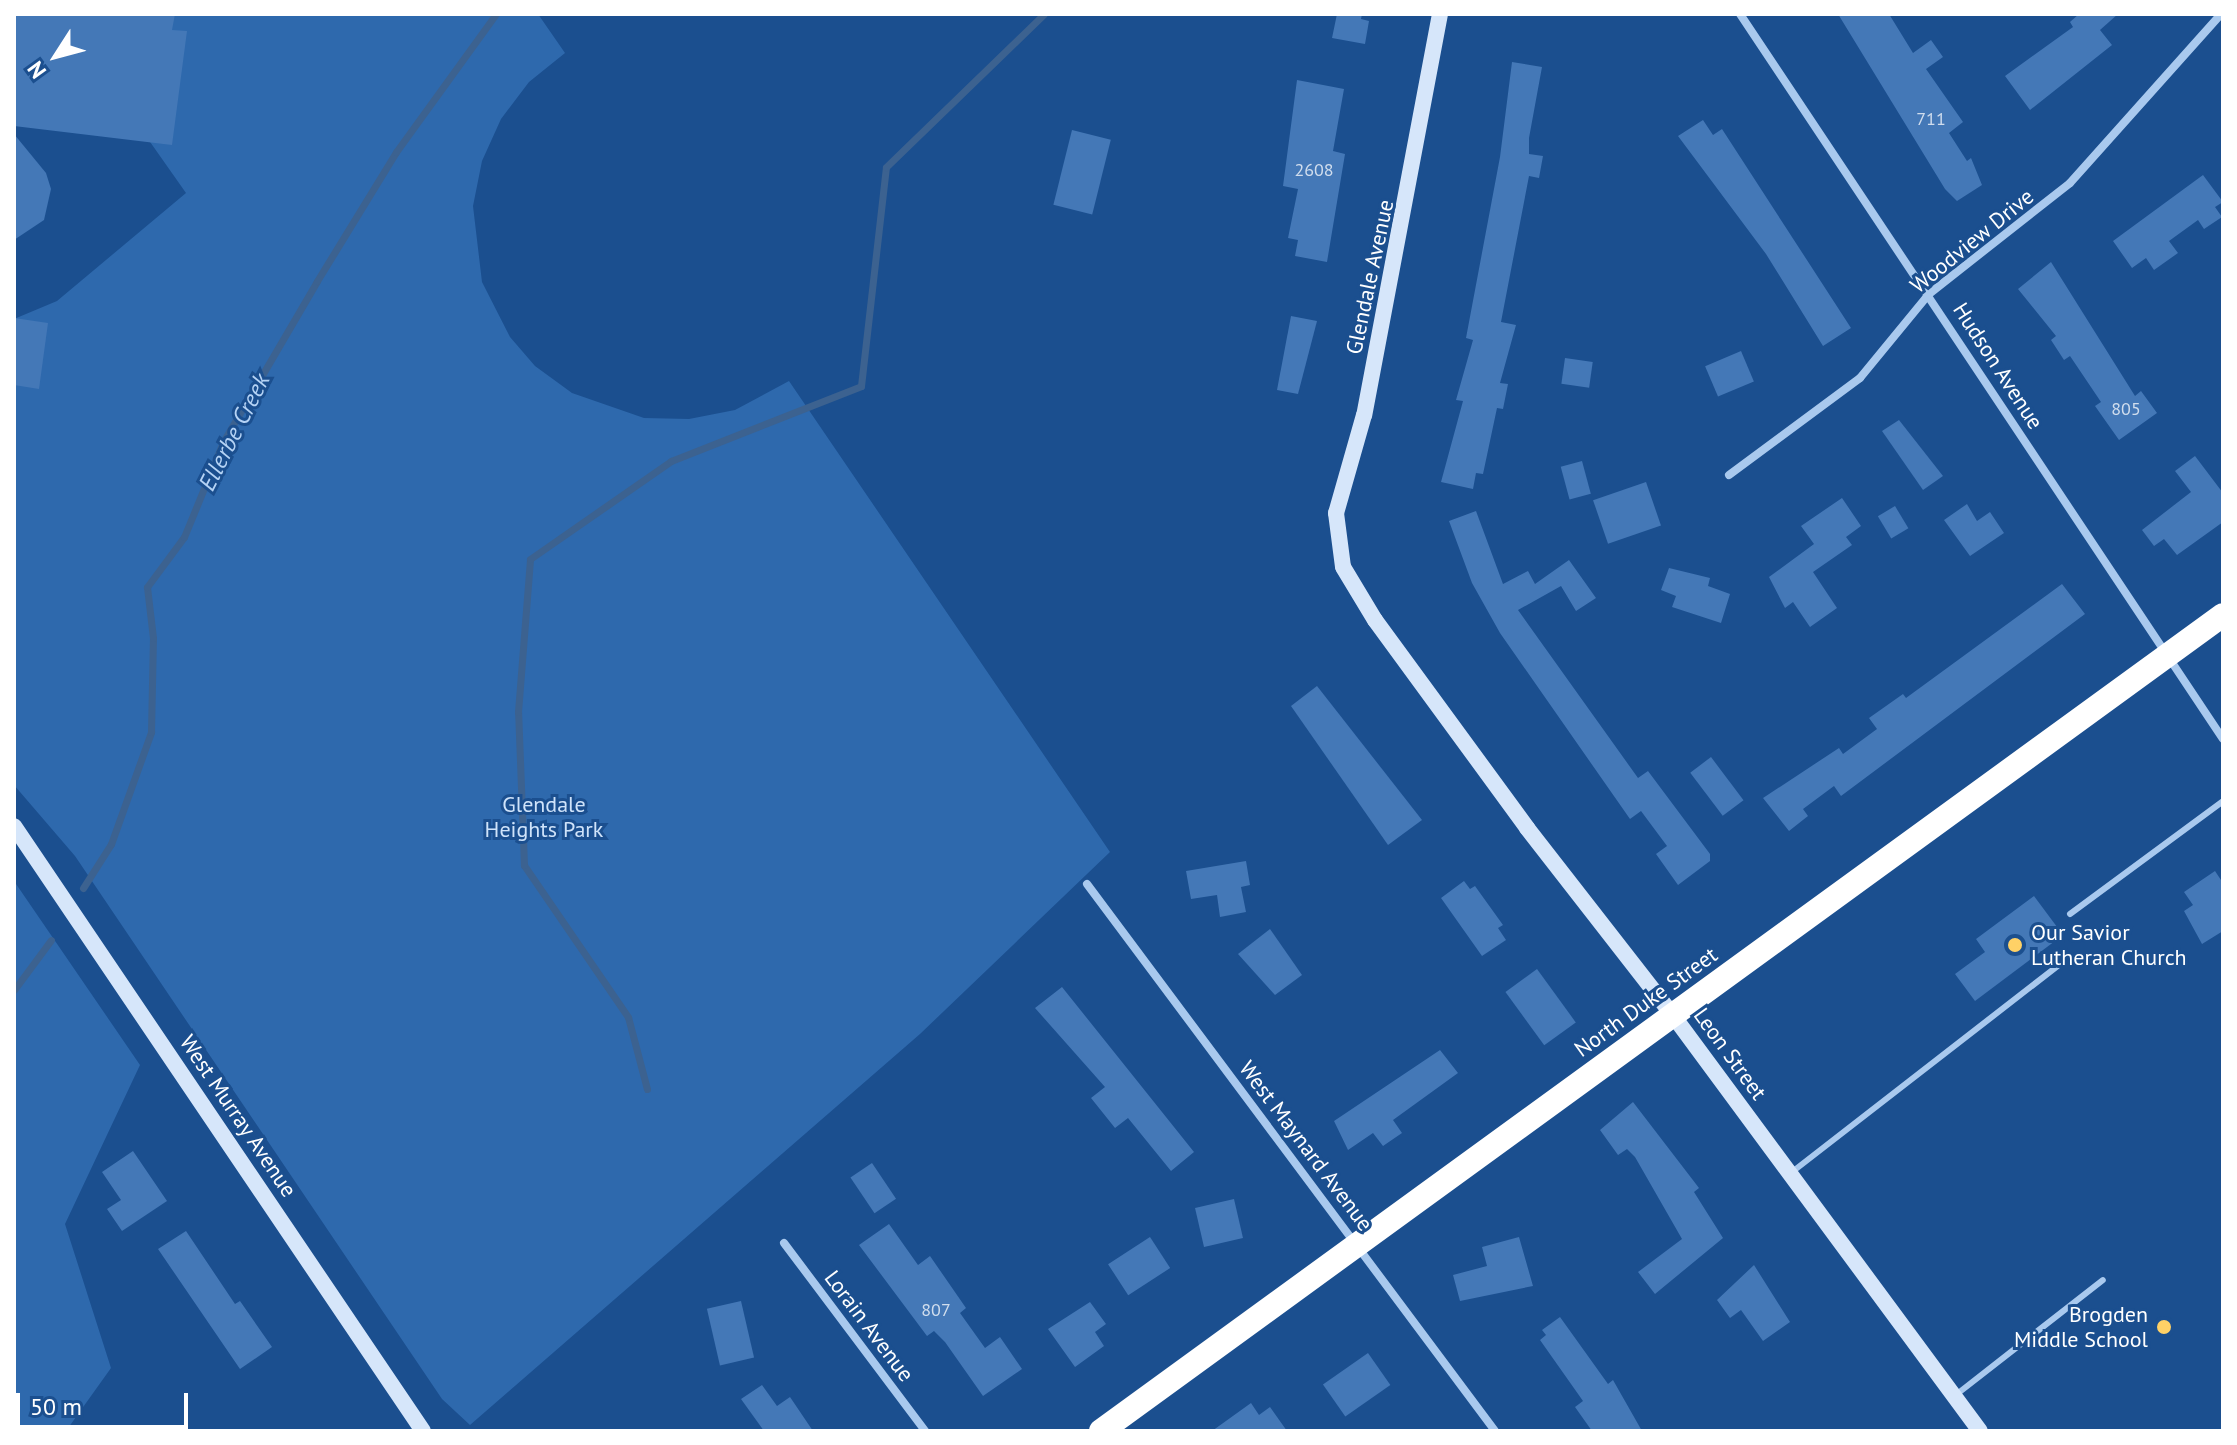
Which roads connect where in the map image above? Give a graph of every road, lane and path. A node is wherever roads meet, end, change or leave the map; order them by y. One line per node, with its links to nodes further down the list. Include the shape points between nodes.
1 (1440, 14): 6 (street, Glendale Avenue, via 1370,385 1336,513)
2 (1740, 14): 4 (street, Hudson Avenue)
3 (2221, 14): 4 (street, Woodview Drive, via 2070,183)
4 (1929, 294): 5 (street, Woodview Drive, via 1860,378); 8 (street, Hudson Avenue)
5 (1729, 475)
6 (1336, 547): 15 (street, Leon Street, via 1375,620)
7 (2223, 615): 8 (highway, North Duke Street)
8 (2168, 657): 9 (street, Hudson Avenue); 15 (highway, North Duke Street)
9 (2223, 739)
10 (2223, 801): 13 (lane)
11 (14, 826): 21 (street, West Murray Avenue)
12 (1087, 884): 18 (street, West Maynard Avenue)
13 (2070, 914)
14 (2058, 966): 16 (lane)
15 (1672, 1014): 16 (street, Leon Street); 18 (highway, North Duke Street)
16 (1790, 1173): 20 (street, Leon Street)
17 (784, 1243): 22 (street, Lorain Avenue)
18 (1359, 1247): 23 (highway, North Duke Street); 24 (street, West Maynard Avenue)
19 (2103, 1280): 20 (lane)
20 (1954, 1396): 25 (street, Leon Street)
21 (423, 1431)
22 (925, 1431)
23 (1101, 1431)
24 (1495, 1431)
25 (1980, 1431)

